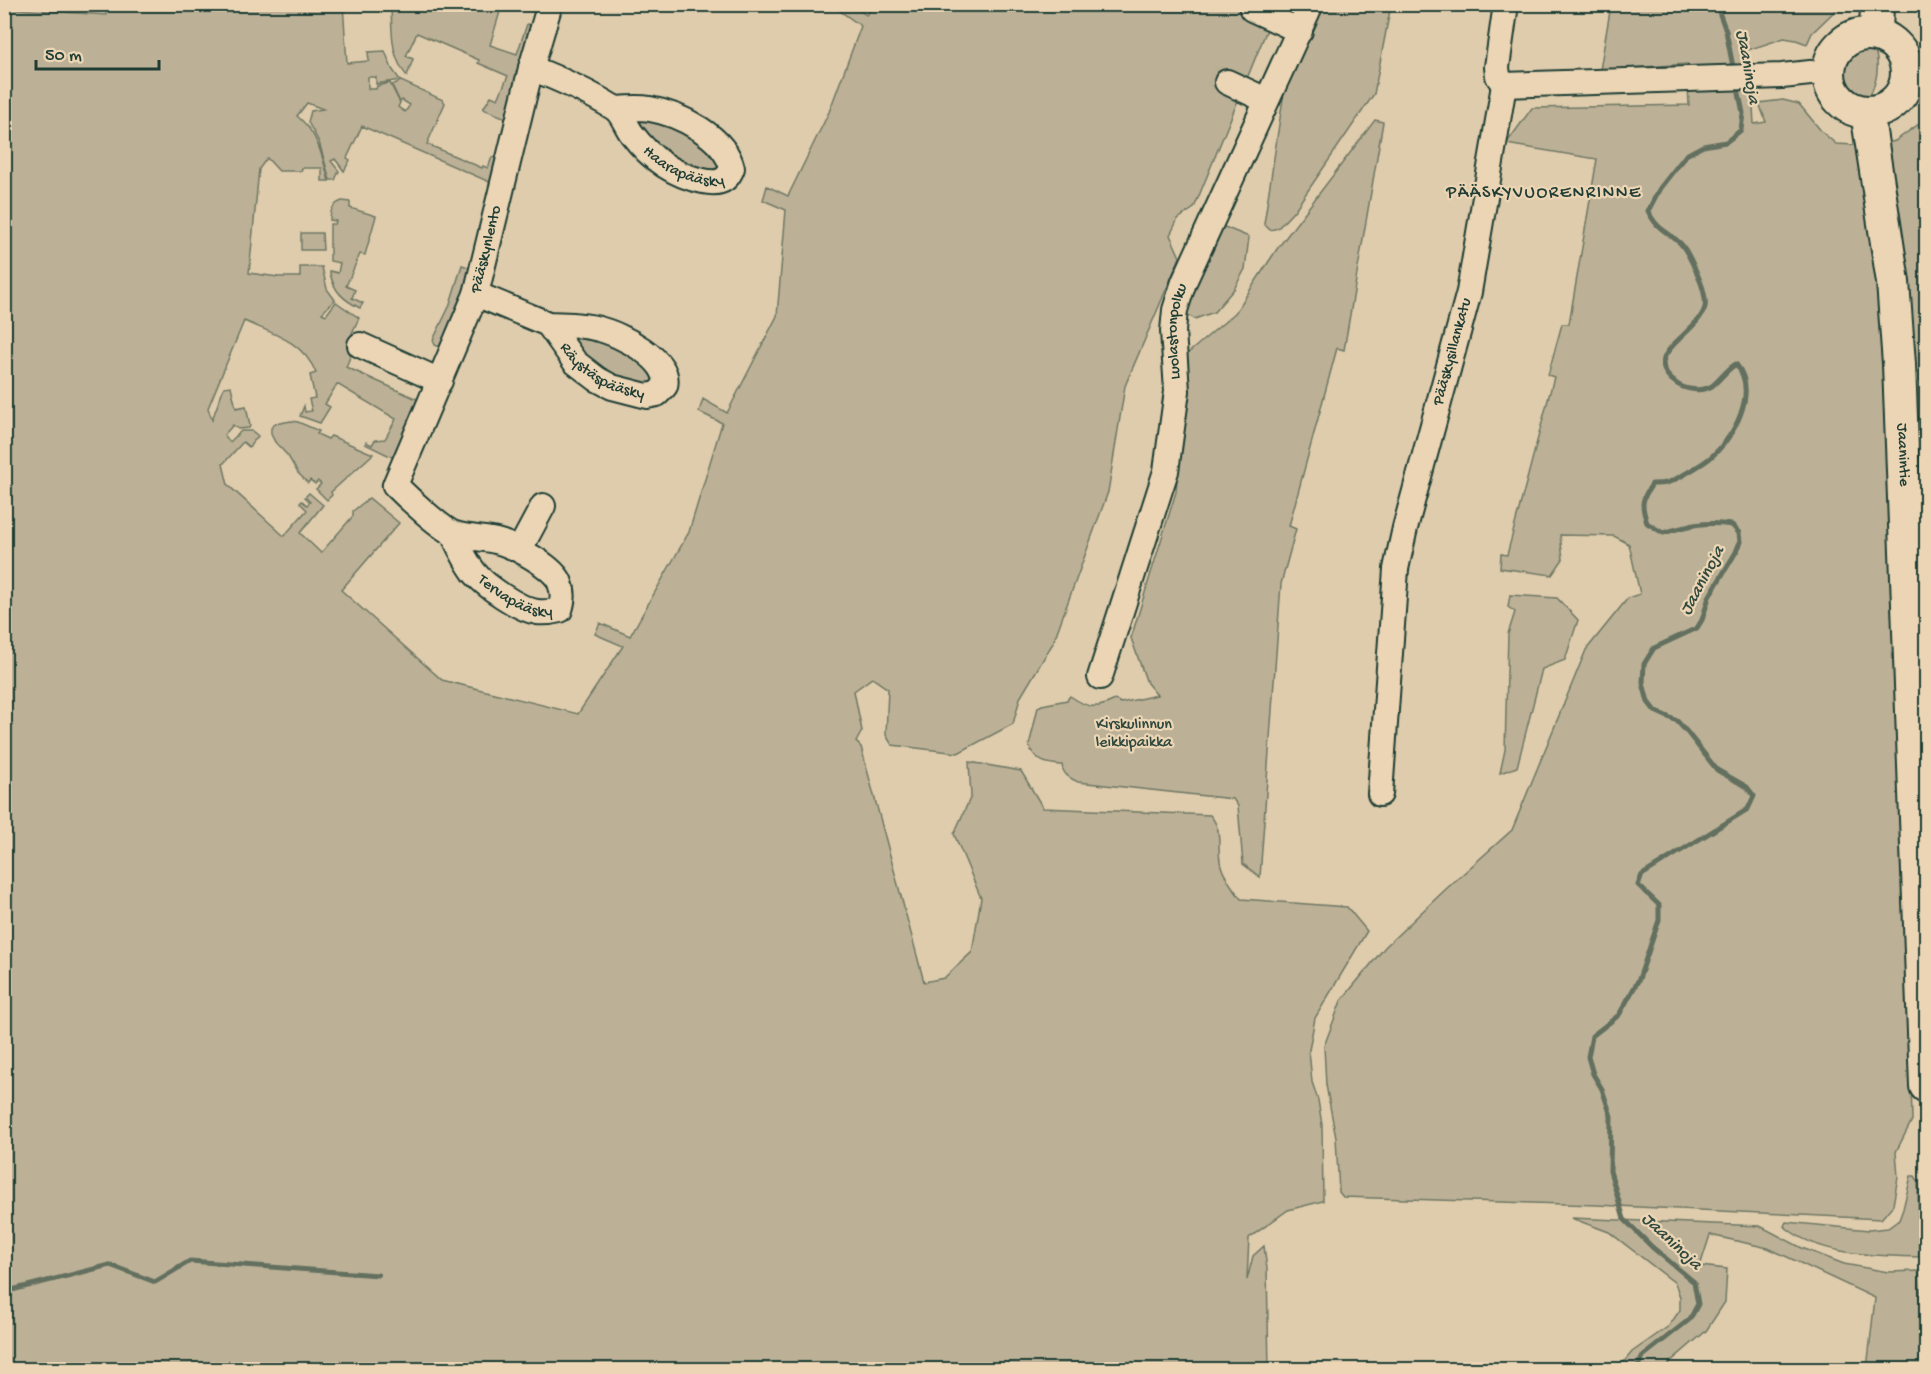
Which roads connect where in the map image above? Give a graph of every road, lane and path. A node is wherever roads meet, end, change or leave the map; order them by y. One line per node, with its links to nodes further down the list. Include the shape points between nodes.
1 (550, 4): 7 (street, Pääskynlento)
2 (1311, 4): 6 (street, Luolastonpolku)
3 (1506, 4): 11 (street, via 1497,67)
4 (1252, 9): 6 (street)
5 (1876, 19): 8 (main road, via 1834,53); 9 (main road)
6 (1300, 31): 12 (street, Luolastonpolku)
7 (531, 68): 13 (street); 15 (street, Pääskynlento)
8 (1829, 71): 11 (street); 14 (main road, via 1839,99)
9 (1917, 75): 14 (main road, via 1892,104)
10 (1227, 82): 12 (street)
11 (1504, 85): 24 (street, Pääskysillankatu, via 1469,292 1396,569)
12 (1266, 100): 23 (street, Luolastonpolku, via 1175,310 1177,390 1166,471)
13 (617, 109)
14 (1867, 112): 25 (main road, Jaanintie, via 1893,282 1899,364)
15 (476, 294): 16 (street, Räystäspääsky); 18 (street, Pääskynlento)
16 (548, 324)
17 (360, 345): 18 (street)
18 (440, 381): 19 (street, Pääskynlento)
19 (395, 484): 21 (street, Tervapääsky)
20 (543, 506): 22 (street)
21 (453, 534): 22 (street, Tervapääsky, via 498,541); 22 (street, Tervapääsky, via 475,573 494,589 535,612 561,610 564,597 560,580)
22 (520, 549)
23 (1100, 677)
24 (1380, 794)
25 (1926, 1086)

